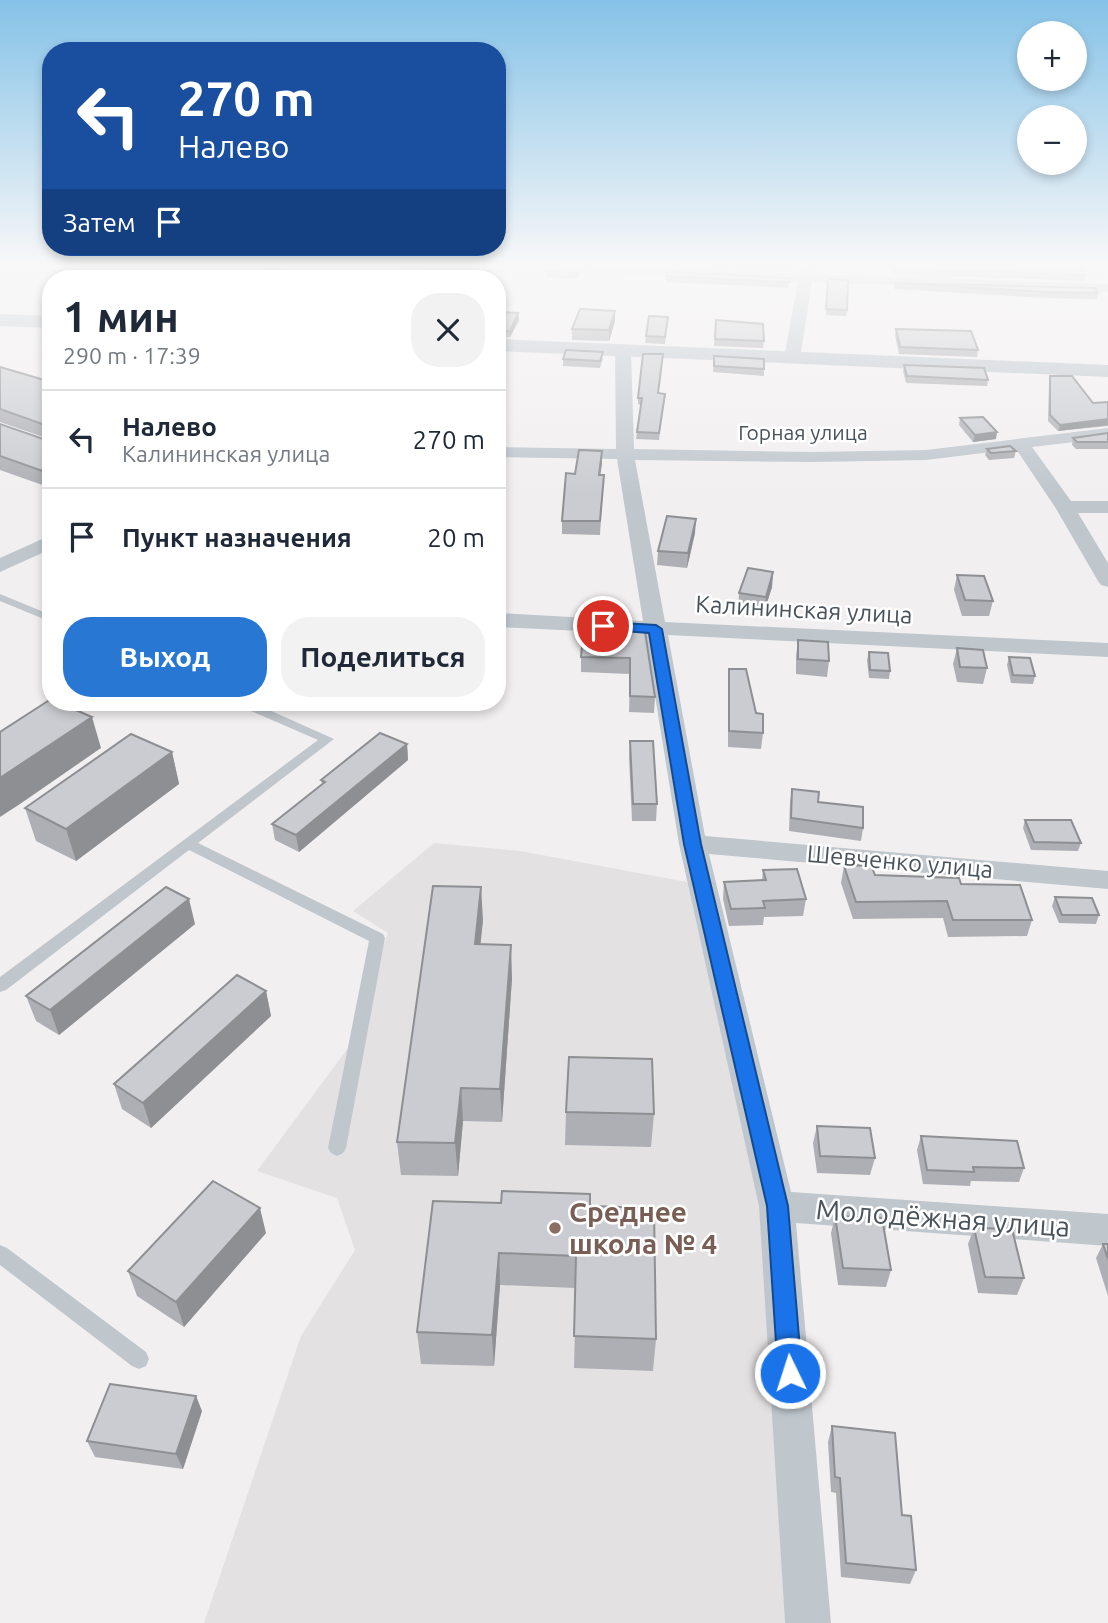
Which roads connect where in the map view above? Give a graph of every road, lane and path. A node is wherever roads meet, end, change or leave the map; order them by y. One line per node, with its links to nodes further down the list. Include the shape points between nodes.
1 (795, 342): 4 (street)
2 (506, 346): 3 (street)
3 (623, 353): 4 (street); 9 (street)
4 (792, 358): 5 (street)
5 (1108, 371)
6 (1108, 433): 7 (street, Горная улица)
7 (1021, 443): 9 (street, Горная улица, via 926,455); 10 (street)
8 (506, 452): 9 (street, Горная улица)
9 (625, 455): 18 (street)
10 (1065, 507): 11 (street); 14 (street)
11 (1108, 507)
12 (42, 545): 13 (street)
13 (0, 566)
14 (1108, 582)
15 (0, 597): 16 (lane)
16 (42, 615)
17 (506, 621): 18 (street, Калининская улица)
18 (656, 629): 19 (street, Калининская улица); 22 (street)
19 (1108, 650)
20 (262, 711): 21 (lane, via 327,739)
21 (188, 844): 24 (lane); 25 (lane, via 377,938)
22 (693, 844): 23 (street, Шевченко улица); 26 (street)
23 (1108, 880)
24 (0, 986)
25 (337, 1148)
26 (777, 1206): 27 (street, Молодёжная улица); 30 (street)
27 (1108, 1230)
28 (0, 1255): 29 (lane)
29 (139, 1359)
30 (808, 1623)

